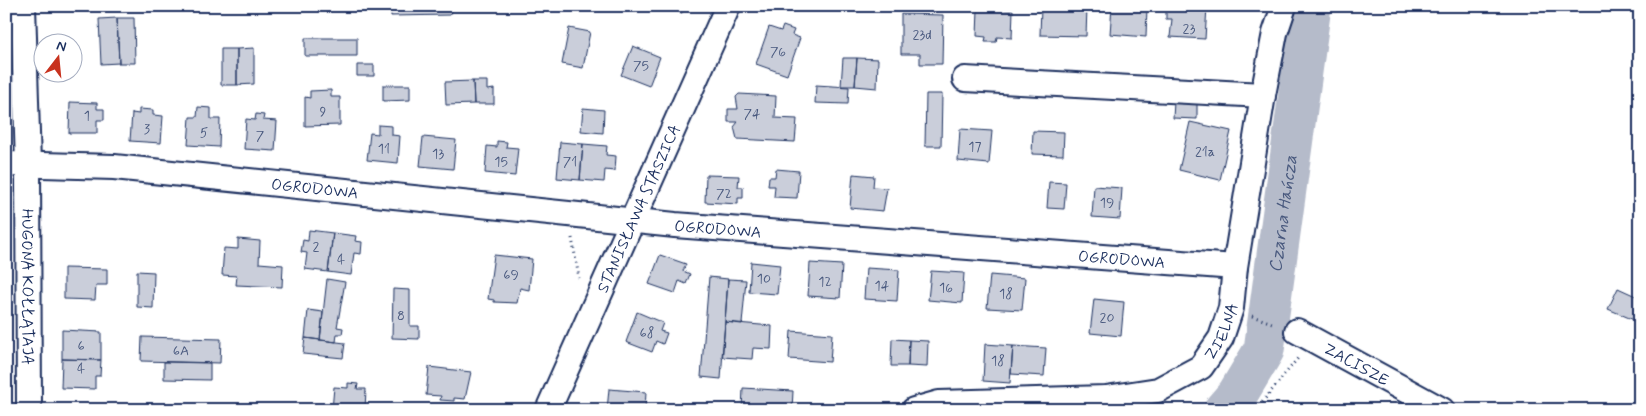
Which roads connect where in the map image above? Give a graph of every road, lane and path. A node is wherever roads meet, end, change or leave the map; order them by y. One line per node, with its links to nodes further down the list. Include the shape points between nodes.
1 (23, 6): 6 (street, HUGONA KOŁŁĄTAJA)
2 (728, 6): 7 (street, STANISŁAWA STASZICA)
3 (1284, 6): 5 (street, via 1275,33)
4 (965, 79): 5 (street)
5 (1263, 95): 8 (street)
6 (17, 164): 7 (street, OGRODOWA, via 114,167); 10 (street, HUGONA KOŁŁĄTAJA)
7 (635, 220): 8 (street, OGRODOWA); 11 (street, STANISŁAWA STASZICA)
8 (1235, 267): 12 (street, ZIELNA, via 1231,308 1221,338 1201,367 1158,390 1106,398 939,403)
9 (1305, 336): 13 (path); 14 (street, ZACISZE)
10 (29, 410)
11 (548, 410)
12 (914, 410)
13 (1256, 410)
14 (1442, 410)

